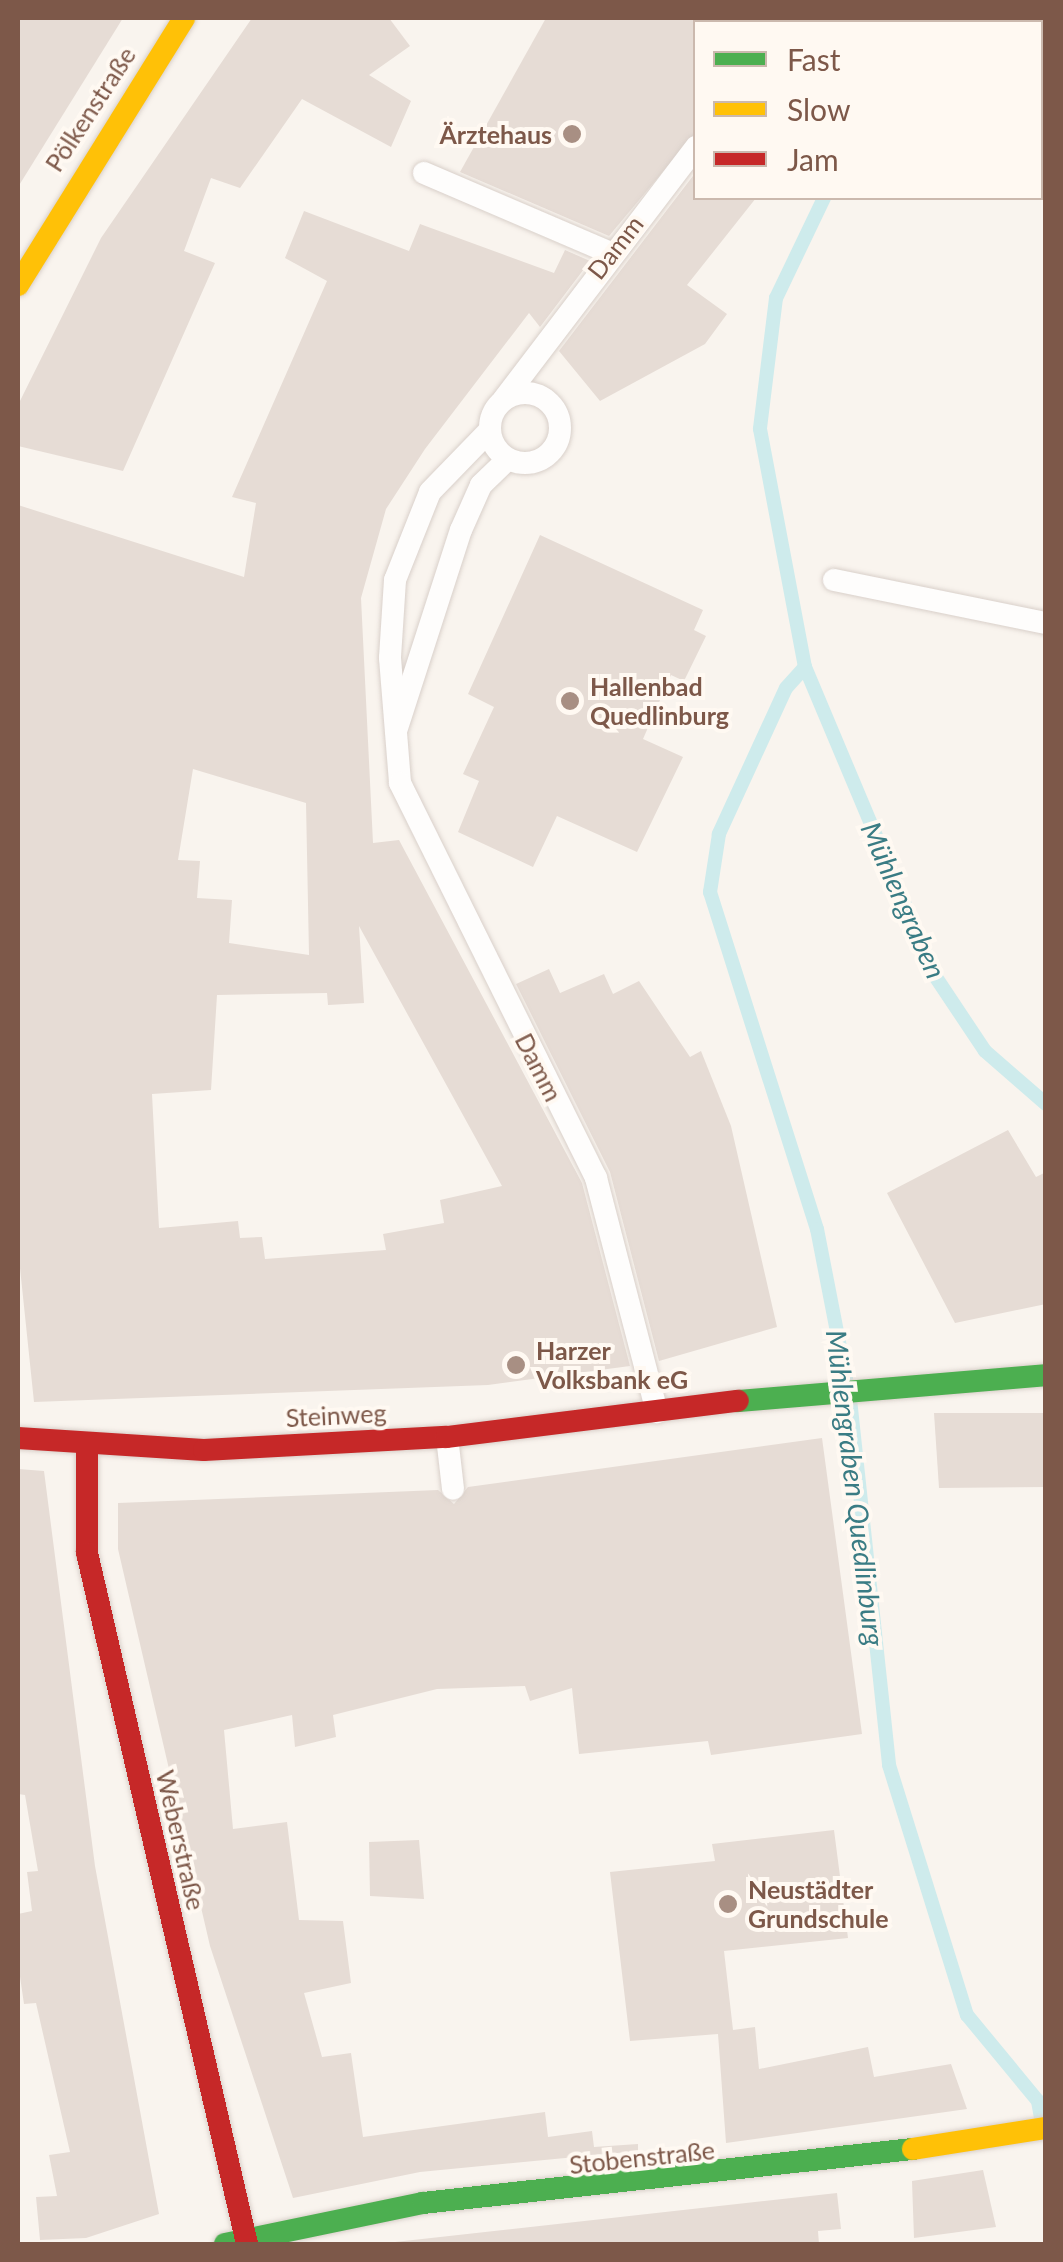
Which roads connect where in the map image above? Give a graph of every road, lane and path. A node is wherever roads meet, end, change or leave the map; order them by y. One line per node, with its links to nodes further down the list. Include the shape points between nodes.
1 (184, 18): 5 (street, Pölkenstraße)
2 (693, 151): 4 (lane, Damm)
3 (424, 172): 4 (lane)
4 (608, 252): 6 (lane, Damm)
5 (18, 285)
6 (504, 399): 7 (lane); 8 (lane, via 538,394 560,420 550,454)
7 (490, 430): 8 (lane); 11 (lane, Damm, via 430,492 403,554 389,630)
8 (508, 459): 11 (lane, Damm, via 481,485 462,530)
9 (834, 580): 10 (lane)
10 (1046, 623)
11 (395, 735): 13 (lane, Damm, via 413,822 596,1178)
12 (1046, 1376): 13 (street, Steinweg, via 870,1385)
13 (657, 1412): 14 (street, Steinweg)
14 (447, 1437): 16 (street, Steinweg, via 204,1450); 17 (lane)
15 (18, 1438): 16 (street, Steinweg)
16 (87, 1446): 19 (street, Weberstraße, via 87,1553)
17 (453, 1489)
18 (1046, 2128): 19 (street, Stobenstraße, via 630,2187 423,2203)
19 (239, 2243)

